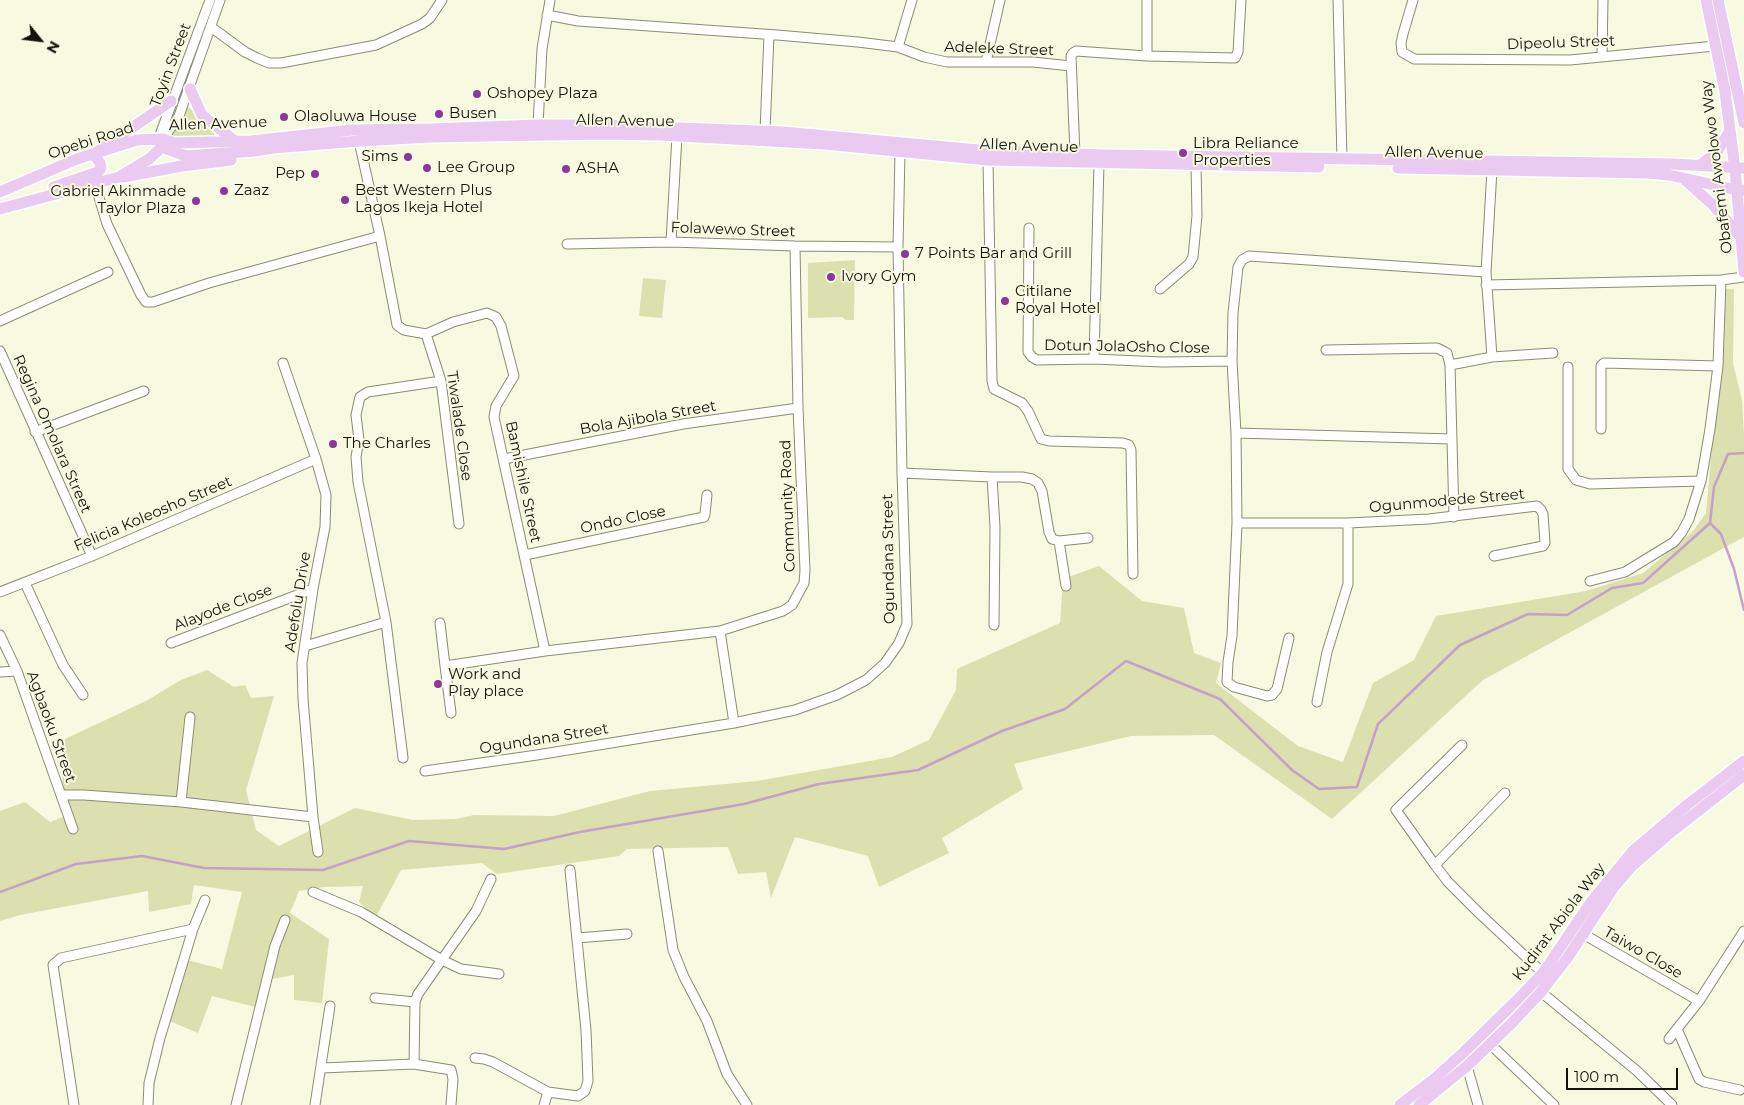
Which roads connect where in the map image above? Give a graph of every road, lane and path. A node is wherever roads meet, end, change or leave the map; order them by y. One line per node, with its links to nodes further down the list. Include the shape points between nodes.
1 (210, 0): 25 (street, Toyin Street)
2 (220, 0): 15 (street, Toyin Street)
3 (442, 0): 15 (street, via 422,24 376,45 281,63 269,62 245,52)
4 (550, 0): 14 (street)
5 (912, 0): 18 (street)
6 (1000, 0): 21 (street)
7 (1147, 0): 19 (street)
8 (1240, 0): 19 (street, Adeleke Street, via 1235,58)
9 (1338, 0): 38 (street)
10 (1413, 0): 20 (street, Dipeolu Street, via 1403,34 1402,52 1414,59 1560,60)
11 (1603, 0): 20 (street)
12 (1706, 0): 17 (main road, Obafemi Awolowo Way)
13 (1718, 0): 24 (main road, Obafemi Awolowo Way)
14 (547, 15): 16 (street, Adeleke Street, via 578,21); 27 (street)
15 (210, 27): 23 (street, Toyin Street)
16 (769, 35): 18 (street, Adeleke Street); 28 (street)
17 (1715, 46): 20 (street, Dipeolu Street); 29 (main road, Obafemi Awolowo Way)
18 (898, 47): 21 (street, Adeleke Street, via 947,62)
19 (1147, 56): 22 (street, Adeleke Street, via 1076,51 1071,56)
20 (1602, 56)
21 (986, 62): 22 (street, Adeleke Street)
22 (1071, 66): 37 (street)
23 (190, 89): 31 (street, Toyin Street, via 179,116); 32 (main road, via 202,115)
24 (1741, 92): 26 (main road, Obafemi Awolowo Way)
25 (172, 101): 31 (street, Toyin Street, via 161,132); 36 (main road)
26 (1744, 123)
27 (538, 125): 28 (main road, Allen Avenue); 32 (main road, Allen Avenue, via 352,130)
28 (765, 131): 37 (main road, Allen Avenue, via 989,151)
29 (1730, 132): 42 (main road, via 1717,152); 43 (main road, Obafemi Awolowo Way)
30 (677, 136): 33 (main road, Allen Avenue, via 604,134); 35 (main road, Allen Avenue); 55 (street)
31 (163, 139): 32 (main road, Allen Avenue, via 174,143); 34 (main road, Allen Avenue, via 167,149 186,156); 36 (main road, Opebi Road, via 137,140); 45 (main road, via 161,148)
32 (235, 141)
33 (359, 141): 34 (main road, Allen Avenue); 53 (street)
34 (255, 151): 45 (main road, via 239,160)
35 (900, 152): 39 (main road, Allen Avenue); 58 (street, Ogundana Street)
36 (94, 154): 49 (main road, Opebi Road); 50 (main road, via 100,163 98,172 52,188)
37 (1075, 154): 38 (main road, Allen Avenue)
38 (1342, 159): 42 (main road, Allen Avenue)
39 (988, 160): 40 (main road, Allen Avenue); 100 (street, via 994,389 1022,403 1041,439 1129,445)
40 (1099, 163): 41 (main road, Allen Avenue); 72 (street)
41 (1196, 164): 44 (main road, Allen Avenue); 65 (street, via 1197,216 1193,257)
42 (1700, 166): 43 (main road, Allen Avenue)
43 (1740, 168): 48 (main road, Obafemi Awolowo Way)
44 (1492, 170): 46 (main road, Allen Avenue, via 1648,173); 60 (street)
45 (119, 177): 47 (main road)
46 (1683, 179): 48 (main road, Allen Avenue); 54 (main road, via 1713,205)
47 (95, 184): 50 (main road); 53 (street, via 107,224 146,302)
48 (1740, 190): 54 (main road, Obafemi Awolowo Way)
49 (0, 192)
50 (48, 195): 51 (main road)
51 (0, 209)
52 (1029, 228): 72 (street, Dotun JolaOsho Close, via 1028,352 1037,360)
53 (380, 236): 67 (street, via 397,325 404,330)
54 (1740, 236): 61 (main road, Obafemi Awolowo Way)
55 (671, 242): 56 (street, Folawewo Street); 57 (street, Folawewo Street)
56 (567, 244)
57 (795, 246): 58 (street, Folawewo Street); 80 (street, Community Road)
58 (898, 247): 87 (street, Ogundana Street)
59 (108, 272): 66 (street)
60 (1486, 272): 64 (street); 73 (street, via 1249,256 1238,267)
61 (1744, 272)
62 (1744, 277): 63 (street)
63 (1721, 280): 64 (street); 76 (street)
64 (1486, 285): 71 (street)
65 (1160, 289)
66 (0, 321)
67 (426, 334): 78 (street, Tiwalade Close); 86 (street, Bamishile Street, via 477,314 487,313 496,317 514,376 496,406 494,417)
68 (1326, 350): 75 (street, via 1437,348 1446,354)
69 (0, 351): 82 (street, Regina Omolara Street)
70 (1553, 353): 71 (street)
71 (1492, 357): 75 (street)
72 (1094, 359): 73 (street, Dotun JolaOsho Close)
73 (1232, 361): 83 (street)
74 (283, 363): 85 (street, Adefolu Drive)
75 (1450, 364): 84 (street)
76 (1718, 366): 81 (street, via 1604,363 1601,366); 89 (street)
77 (1568, 367): 89 (street, via 1568,469 1576,480 1590,484)
78 (441, 381): 94 (street, Tiwalade Close); 106 (street, via 368,392 360,397 358,404 358,482)
79 (144, 391): 82 (street)
80 (798, 408): 86 (street, Bola Ajibola Street, via 684,424); 109 (street, Community Road, via 804,583 792,605 784,611)
81 (1601, 428)
82 (36, 432): 98 (street, Regina Omolara Street)
83 (1236, 433): 84 (street); 92 (street)
84 (1452, 439): 91 (street)
85 (316, 458): 98 (street, Felicia Koleosho Street); 104 (street, Adefolu Drive, via 326,495 326,512)
86 (504, 459): 97 (street, Bamishile Street)
87 (902, 473): 88 (street); 122 (street, Ogundana Street, via 906,624 899,643 885,663 866,680 836,695 795,710)
88 (992, 477): 96 (street, via 1022,477 1038,483 1049,532 1052,539); 108 (street)
89 (1701, 481): 101 (street, via 1689,519 1674,542 1625,572)
90 (707, 495): 97 (street, Ondo Close, via 704,517)
91 (1454, 517): 93 (street, Ogunmodede Street); 99 (street, Ogunmodede Street, via 1537,506 1543,514 1543,546)
92 (1236, 523): 93 (street, Ogunmodede Street); 111 (street, via 1227,682 1234,687 1272,695 1277,690)
93 (1348, 523): 119 (street, via 1348,584)
94 (459, 524)
95 (1088, 538): 96 (street)
96 (1059, 541): 103 (street)
97 (525, 555): 114 (street, Bamishile Street)
98 (92, 556): 102 (street, Felicia Koleosho Street)
99 (1494, 556)
100 (1133, 574)
101 (1590, 581)
102 (25, 582): 105 (street, Felicia Koleosho Street); 118 (street, via 63,665)
103 (1066, 586)
104 (313, 589): 112 (street, Alayode Close); 113 (street, Adefolu Drive)
105 (0, 592)
106 (386, 622): 113 (street); 124 (street)
107 (440, 622): 115 (street)
108 (994, 625)
109 (720, 631): 114 (street, Community Road); 122 (street)
110 (0, 635): 116 (street, Agbaoku Street)
111 (1289, 638)
112 (171, 643)
113 (305, 646): 131 (street, Adefolu Drive, via 303,699)
114 (545, 651): 115 (street, Community Road)
115 (445, 666): 120 (street)
116 (17, 671): 117 (street); 129 (street, Agbaoku Street)
117 (0, 672)
118 (83, 695)
119 (1316, 702)
120 (450, 713)
121 (190, 718): 130 (street)
122 (734, 723): 126 (street, Ogundana Street)
123 (1462, 745): 135 (street, via 1396,810)
124 (403, 758)
125 (1744, 761): 142 (main road, Kudirat Abiola Way, via 1634,851 1601,889)
126 (425, 771)
127 (1744, 775): 142 (main road, Kudirat Abiola Way, via 1633,865)
128 (1506, 793): 135 (street)
129 (61, 795): 130 (street); 132 (street, Agbaoku Street)
130 (181, 802): 131 (street)
131 (313, 817): 134 (street, Adefolu Drive)
132 (73, 830)
133 (658, 851): 169 (street, via 673,950 727,1074)
134 (318, 852)
135 (1435, 865): 147 (street, via 1479,913)
136 (570, 870): 145 (street)
137 (491, 879): 146 (street, via 476,911)
138 (313, 892): 146 (street, via 361,912)
139 (205, 900): 141 (street)
140 (285, 920): 165 (street, via 275,946)
141 (193, 929): 163 (street, via 61,958 52,965); 164 (street, via 160,1038 149,1083)
142 (1578, 931): 147 (main road, Kudirat Abiola Way); 149 (main road, Kudirat Abiola Way, via 1568,957); 151 (street, Taiwo Close)
143 (1744, 931): 151 (street)
144 (627, 934): 145 (street)
145 (576, 938): 162 (street, via 588,1081 585,1091 578,1096)
146 (442, 960): 148 (street, via 461,969); 152 (street)
147 (1543, 972): 170 (main road, Kudirat Abiola Way, via 1464,1052)
148 (499, 974)
149 (1541, 992): 156 (main road, Kudirat Abiola Way); 174 (street, via 1637,1071)
150 (375, 998): 152 (street)
151 (1699, 1001): 154 (street)
152 (415, 1002): 158 (street)
153 (330, 1006): 160 (street)
154 (1677, 1029): 155 (street); 161 (street, via 1694,1071 1701,1080)
155 (1669, 1039)
156 (1490, 1044): 159 (main road, Kudirat Abiola Way); 173 (street)
157 (474, 1058): 162 (street, via 493,1062)
158 (414, 1064): 160 (street); 167 (street, via 451,1070 454,1079)
159 (1467, 1066): 171 (main road, Kudirat Abiola Way); 172 (street)
160 (322, 1068): 166 (street)
161 (1740, 1090)
162 (548, 1092): 168 (street)
163 (74, 1105)
164 (148, 1105)
165 (236, 1105)
166 (315, 1105)
167 (451, 1105)
168 (544, 1105)
169 (747, 1105)
170 (1400, 1105)
171 (1419, 1105)
172 (1478, 1105)
173 (1554, 1105)
174 (1672, 1105)

